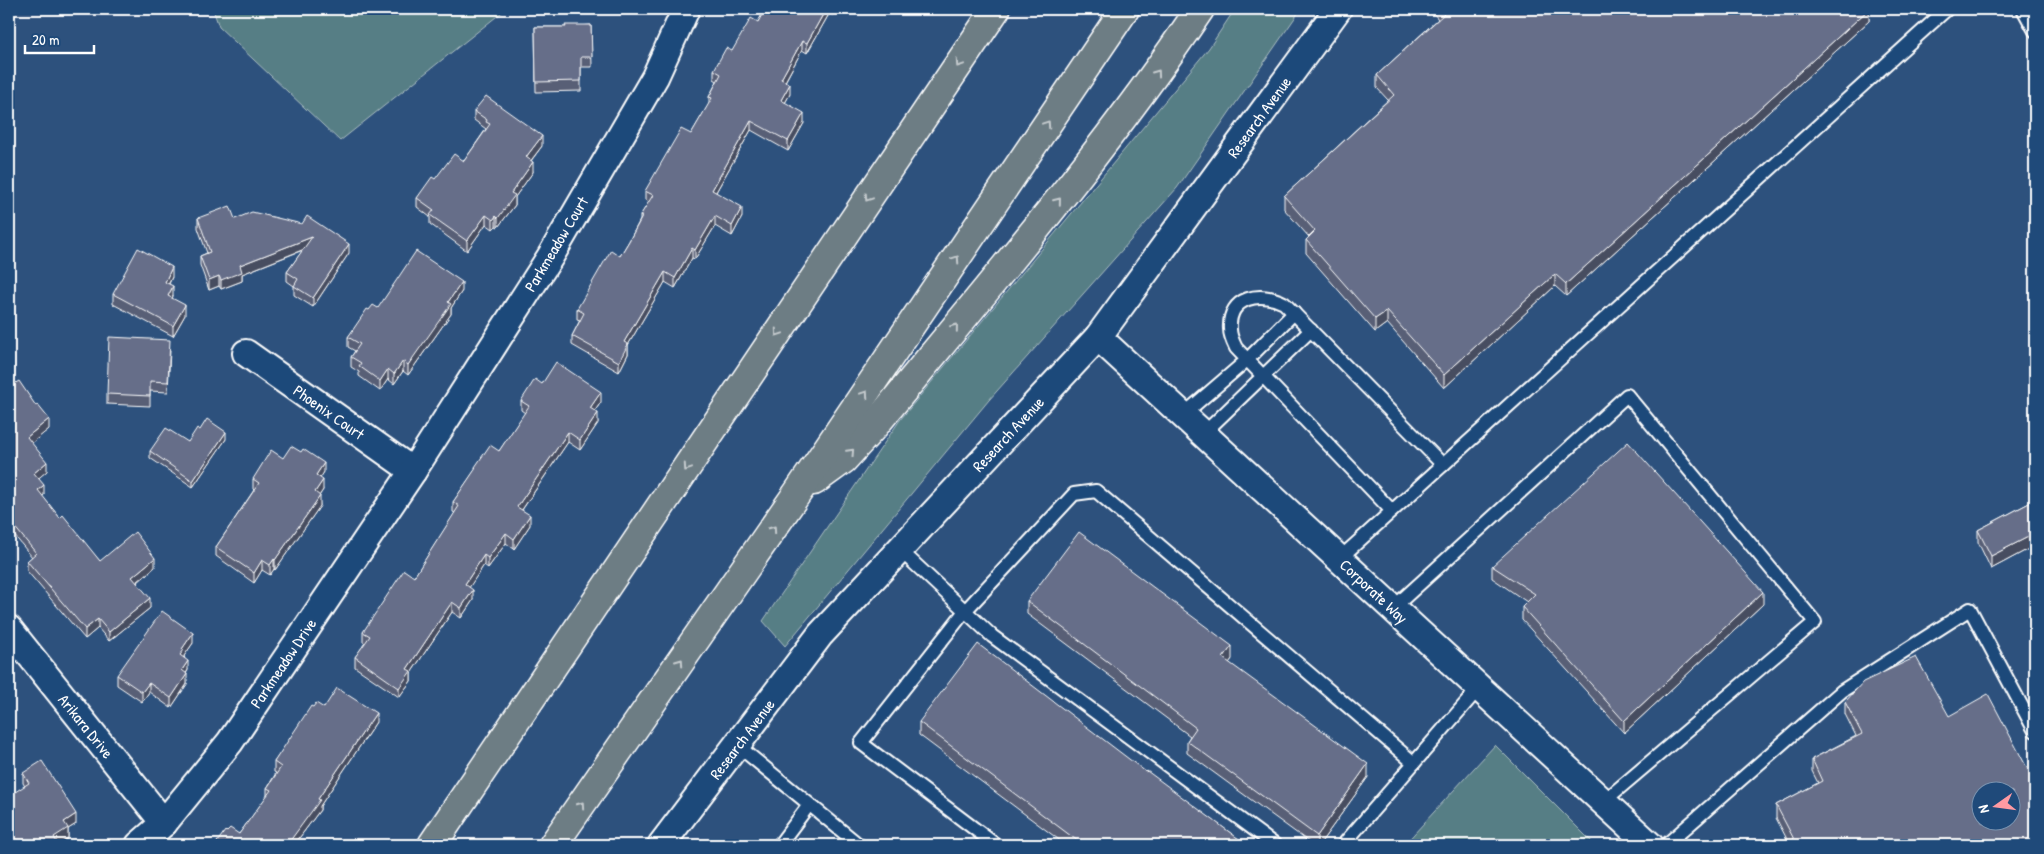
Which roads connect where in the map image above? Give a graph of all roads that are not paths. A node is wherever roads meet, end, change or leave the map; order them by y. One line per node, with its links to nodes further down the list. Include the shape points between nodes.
1 (686, 9): 18 (street, Parkmeadow Court, via 655,77 550,257)
2 (995, 9): 35 (highway, one-way to 35)
3 (1125, 9): 19 (highway, one-way to 3)
4 (1200, 9): 19 (highway, one-way to 4, via 843,460 875,425 1089,162)
5 (1338, 9): 11 (street, Research Avenue)
6 (1947, 9): 17 (lane)
7 (2023, 9): 8 (lane)
8 (2035, 31)
9 (1294, 313): 10 (lane); 13 (lane); 13 (lane, via 1273,297 1251,297 1234,308 1230,331 1236,348)
10 (1311, 330): 14 (lane); 17 (lane)
11 (1098, 337): 15 (street, Corporate Way); 21 (street, Research Avenue)
12 (246, 353): 18 (street, Phoenix Court)
13 (1247, 360): 14 (lane); 15 (lane)
14 (1263, 377): 16 (lane); 20 (lane)
15 (1183, 416): 16 (street, Corporate Way)
16 (1202, 434): 22 (street, Corporate Way)
17 (1443, 465): 20 (lane)
18 (413, 471): 32 (street, Parkmeadow Drive, via 230,742)
19 (798, 492): 36 (highway, one-way to 19)
20 (1392, 511): 22 (lane)
21 (900, 550): 24 (lane); 28 (street, Research Avenue, via 820,635)
22 (1339, 559): 23 (street, Corporate Way)
23 (1392, 609): 26 (street, Corporate Way); 30 (lane, via 1627,394 1815,622)
24 (965, 611): 29 (lane, via 1074,494 1096,491); 39 (lane, via 861,743); 40 (lane, via 992,636)
25 (9, 629): 32 (street, Arikara Drive)
26 (1479, 688): 29 (lane); 30 (street, Corporate Way)
27 (2035, 731): 43 (lane, via 1970,609 1842,691)
28 (737, 745): 31 (lane); 37 (street, Research Avenue)
29 (1414, 763): 41 (lane)
30 (1603, 802): 42 (street, Corporate Way)
31 (809, 805): 33 (lane); 38 (lane)
32 (164, 823): 34 (street, Parkmeadow Drive)
33 (855, 844)
34 (139, 845)
35 (432, 845)
36 (553, 845)
37 (661, 845)
38 (779, 845)
39 (996, 845)
40 (1275, 845)
41 (1343, 845)
42 (1650, 845)
43 (1666, 845)

